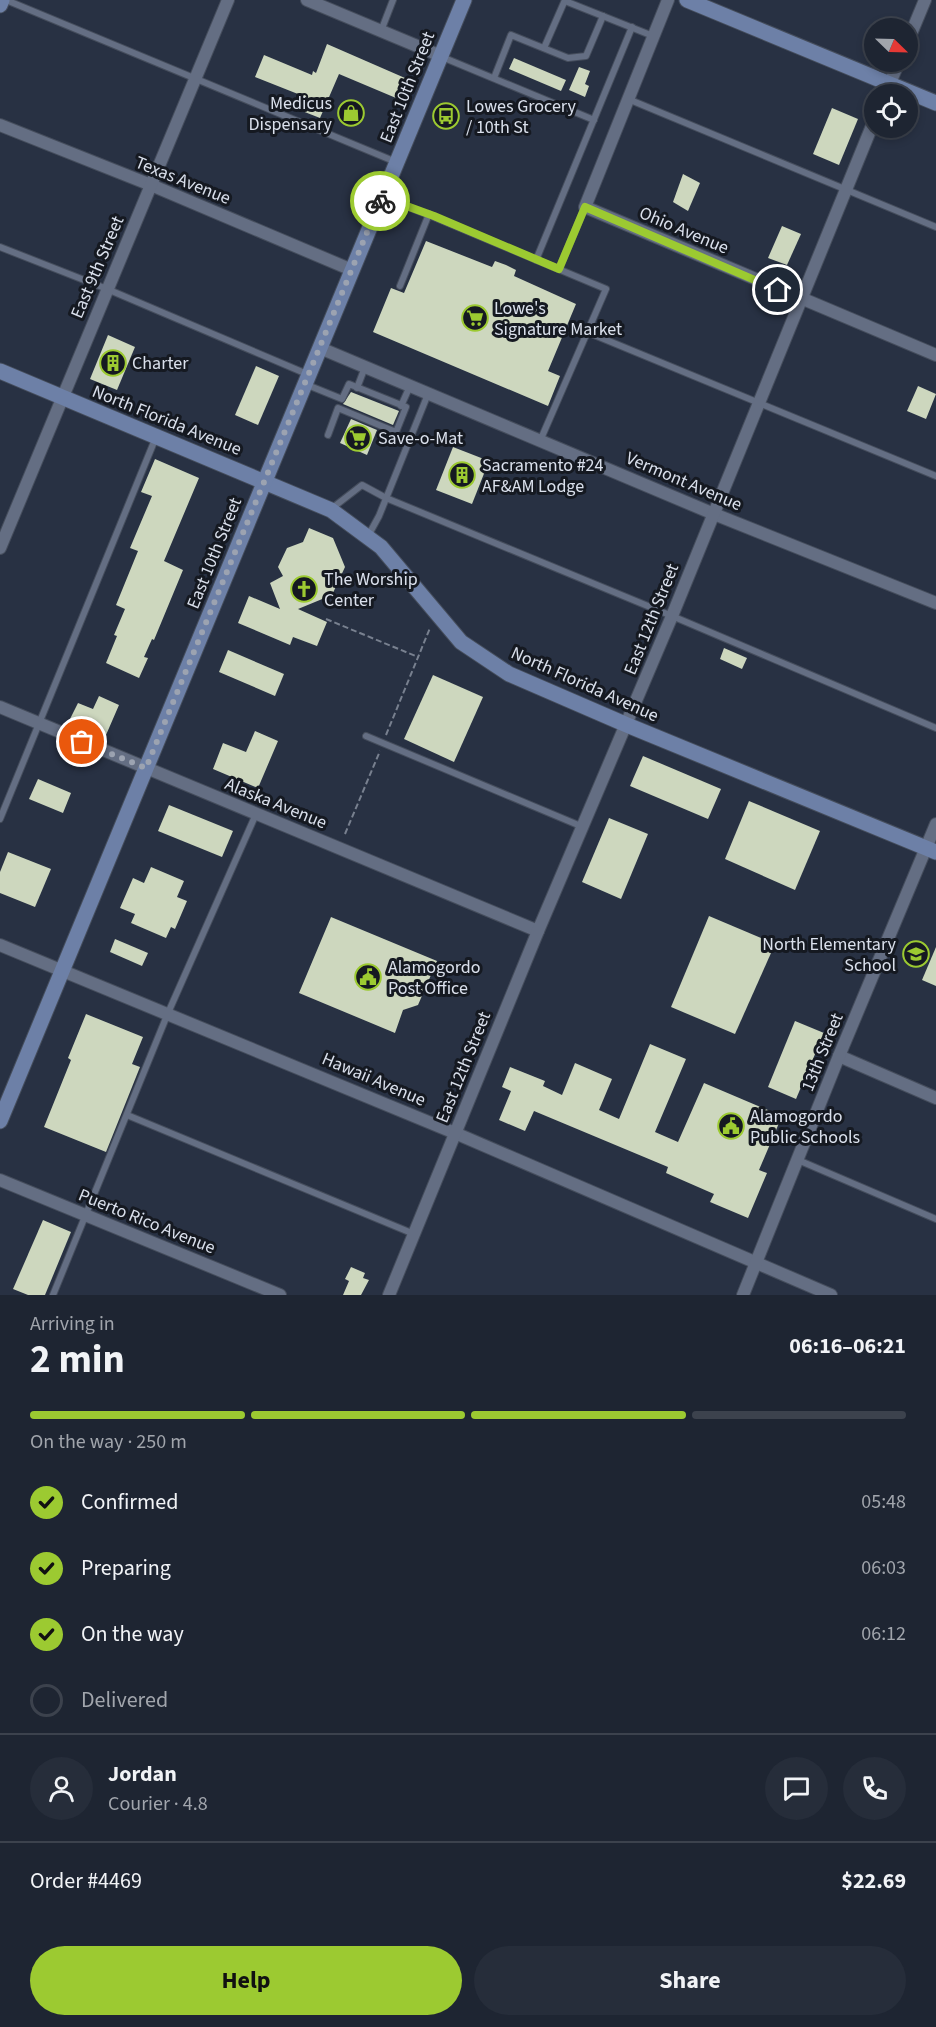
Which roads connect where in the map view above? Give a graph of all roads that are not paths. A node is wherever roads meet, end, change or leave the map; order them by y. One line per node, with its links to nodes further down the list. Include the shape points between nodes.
1 (4, 0): 10 (main road); 19 (lane)
2 (228, 0): 19 (street, East 9th Street)
3 (307, 0): 14 (street)
4 (393, 0): 14 (lane)
5 (464, 0): 17 (main road, East 10th Street)
6 (565, 0): 11 (lane); 16 (lane)
7 (668, 0): 15 (street)
8 (687, 0): 20 (main road)
9 (925, 0): 12 (street)
10 (0, 4)
11 (603, 16): 13 (lane); 16 (lane, via 586,56 568,58)
12 (918, 18)
13 (632, 27): 15 (lane); 24 (lane)
14 (381, 31): 17 (street)
15 (654, 36): 22 (street)
16 (544, 48): 18 (lane, via 511,35)
17 (441, 56): 18 (lane); 27 (main road, East 10th Street)
18 (494, 78): 24 (lane)
19 (195, 79): 27 (lane); 28 (street, East 9th Street)
20 (876, 84)
21 (918, 98): 23 (main road)
22 (628, 99): 29 (lane); 31 (street)
23 (936, 103)
24 (594, 120): 35 (lane)
25 (0, 125): 28 (street, Texas Avenue)
26 (867, 138): 29 (street, East 12th Street)
27 (397, 162): 30 (main road, East 10th Street)
28 (151, 185): 37 (street, Texas Avenue); 39 (street, East 9th Street)
29 (846, 190): 33 (lane); 40 (street, East 12th Street)
30 (382, 197): 32 (lane); 37 (main road, East 10th Street)
31 (585, 207): 36 (lane); 40 (street, Ohio Avenue)
32 (429, 214): 35 (lane); 38 (lane)
33 (936, 227)
34 (0, 247): 39 (lane)
35 (536, 260): 36 (lane)
36 (559, 269): 41 (lane, via 606,289)
37 (352, 270): 42 (main road, East 10th Street)
38 (400, 286)
39 (107, 289): 46 (lane); 50 (street, East 9th Street)
40 (800, 299): 43 (street, Ohio Avenue); 52 (street, East 12th Street)
41 (587, 332): 52 (lane); 60 (lane)
42 (320, 348): 44 (street, Vermont Avenue); 46 (main road, East 10th Street)
43 (936, 355)
44 (366, 367): 47 (street, Vermont Avenue); 48 (lane)
45 (0, 372): 50 (main road, North Florida Avenue)
46 (307, 379): 51 (lane); 62 (main road, East 10th Street)
47 (410, 386): 49 (street, Vermont Avenue); 53 (lane)
48 (357, 388): 51 (lane, via 349,384); 53 (lane, via 391,405)
49 (429, 394): 55 (lane); 60 (street, Vermont Avenue)
50 (62, 397): 58 (main road, North Florida Avenue); 67 (street, East 9th Street)
51 (342, 399): 54 (lane)
52 (759, 402): 61 (lane); 65 (street, East 12th Street)
53 (404, 406): 55 (lane); 56 (lane)
54 (338, 408): 56 (lane); 57 (lane)
55 (421, 414): 59 (lane)
56 (396, 432): 59 (lane)
57 (328, 435)
58 (156, 436): 62 (main road, North Florida Avenue); 71 (lane)
59 (411, 438): 63 (lane)
60 (540, 441): 65 (street, Vermont Avenue)
61 (936, 476)
62 (265, 481): 64 (main road, North Florida Avenue); 75 (main road, East 10th Street)
63 (386, 498): 64 (lane, via 362,485); 66 (lane); 69 (lane)
64 (331, 510): 66 (main road, North Florida Avenue)
65 (714, 514): 68 (street, Vermont Avenue); 69 (street, East 12th Street)
66 (367, 536): 72 (main road, North Florida Avenue, via 381,547 461,642 509,674)
67 (0, 548)
68 (936, 603)
69 (672, 616): 72 (street, East 12th Street); 73 (lane)
70 (0, 707): 71 (street, Alaska Avenue)
71 (40, 724): 75 (street, Alaska Avenue); 77 (lane)
72 (627, 725): 79 (street, East 12th Street); 80 (main road, North Florida Avenue)
73 (936, 728)
74 (366, 736): 79 (lane)
75 (146, 768): 76 (street, Alaska Avenue); 83 (main road, East 10th Street)
76 (256, 814): 81 (street, Alaska Avenue); 84 (lane)
77 (0, 819)
78 (936, 824): 80 (street, 13th Street)
79 (583, 827): 81 (street, East 12th Street)
80 (931, 850): 85 (street, 13th Street)
81 (538, 931): 89 (street, East 12th Street)
82 (0, 945): 83 (street, Hawaii Avenue)
83 (62, 970): 84 (street, Hawaii Avenue); 88 (main road, East 10th Street)
84 (168, 1013): 87 (lane); 89 (street, Hawaii Avenue)
85 (839, 1056): 86 (street); 90 (street, 13th Street)
86 (936, 1098)
87 (127, 1115): 92 (lane); 94 (lane)
88 (0, 1121)
89 (456, 1132): 94 (street, East 12th Street); 95 (street, Hawaii Avenue)
90 (798, 1160): 93 (lane); 95 (street, 13th Street)
91 (0, 1180): 92 (street, Puerto Rico Avenue)
92 (87, 1215): 96 (lane); 97 (street, Puerto Rico Avenue)
93 (936, 1219)
94 (414, 1234): 98 (street, East 12th Street)
95 (756, 1264): 99 (street, 13th Street); 100 (street, Hawaii Avenue)
96 (53, 1295)
97 (280, 1295)
98 (389, 1295)
99 (743, 1295)
100 (831, 1295)

